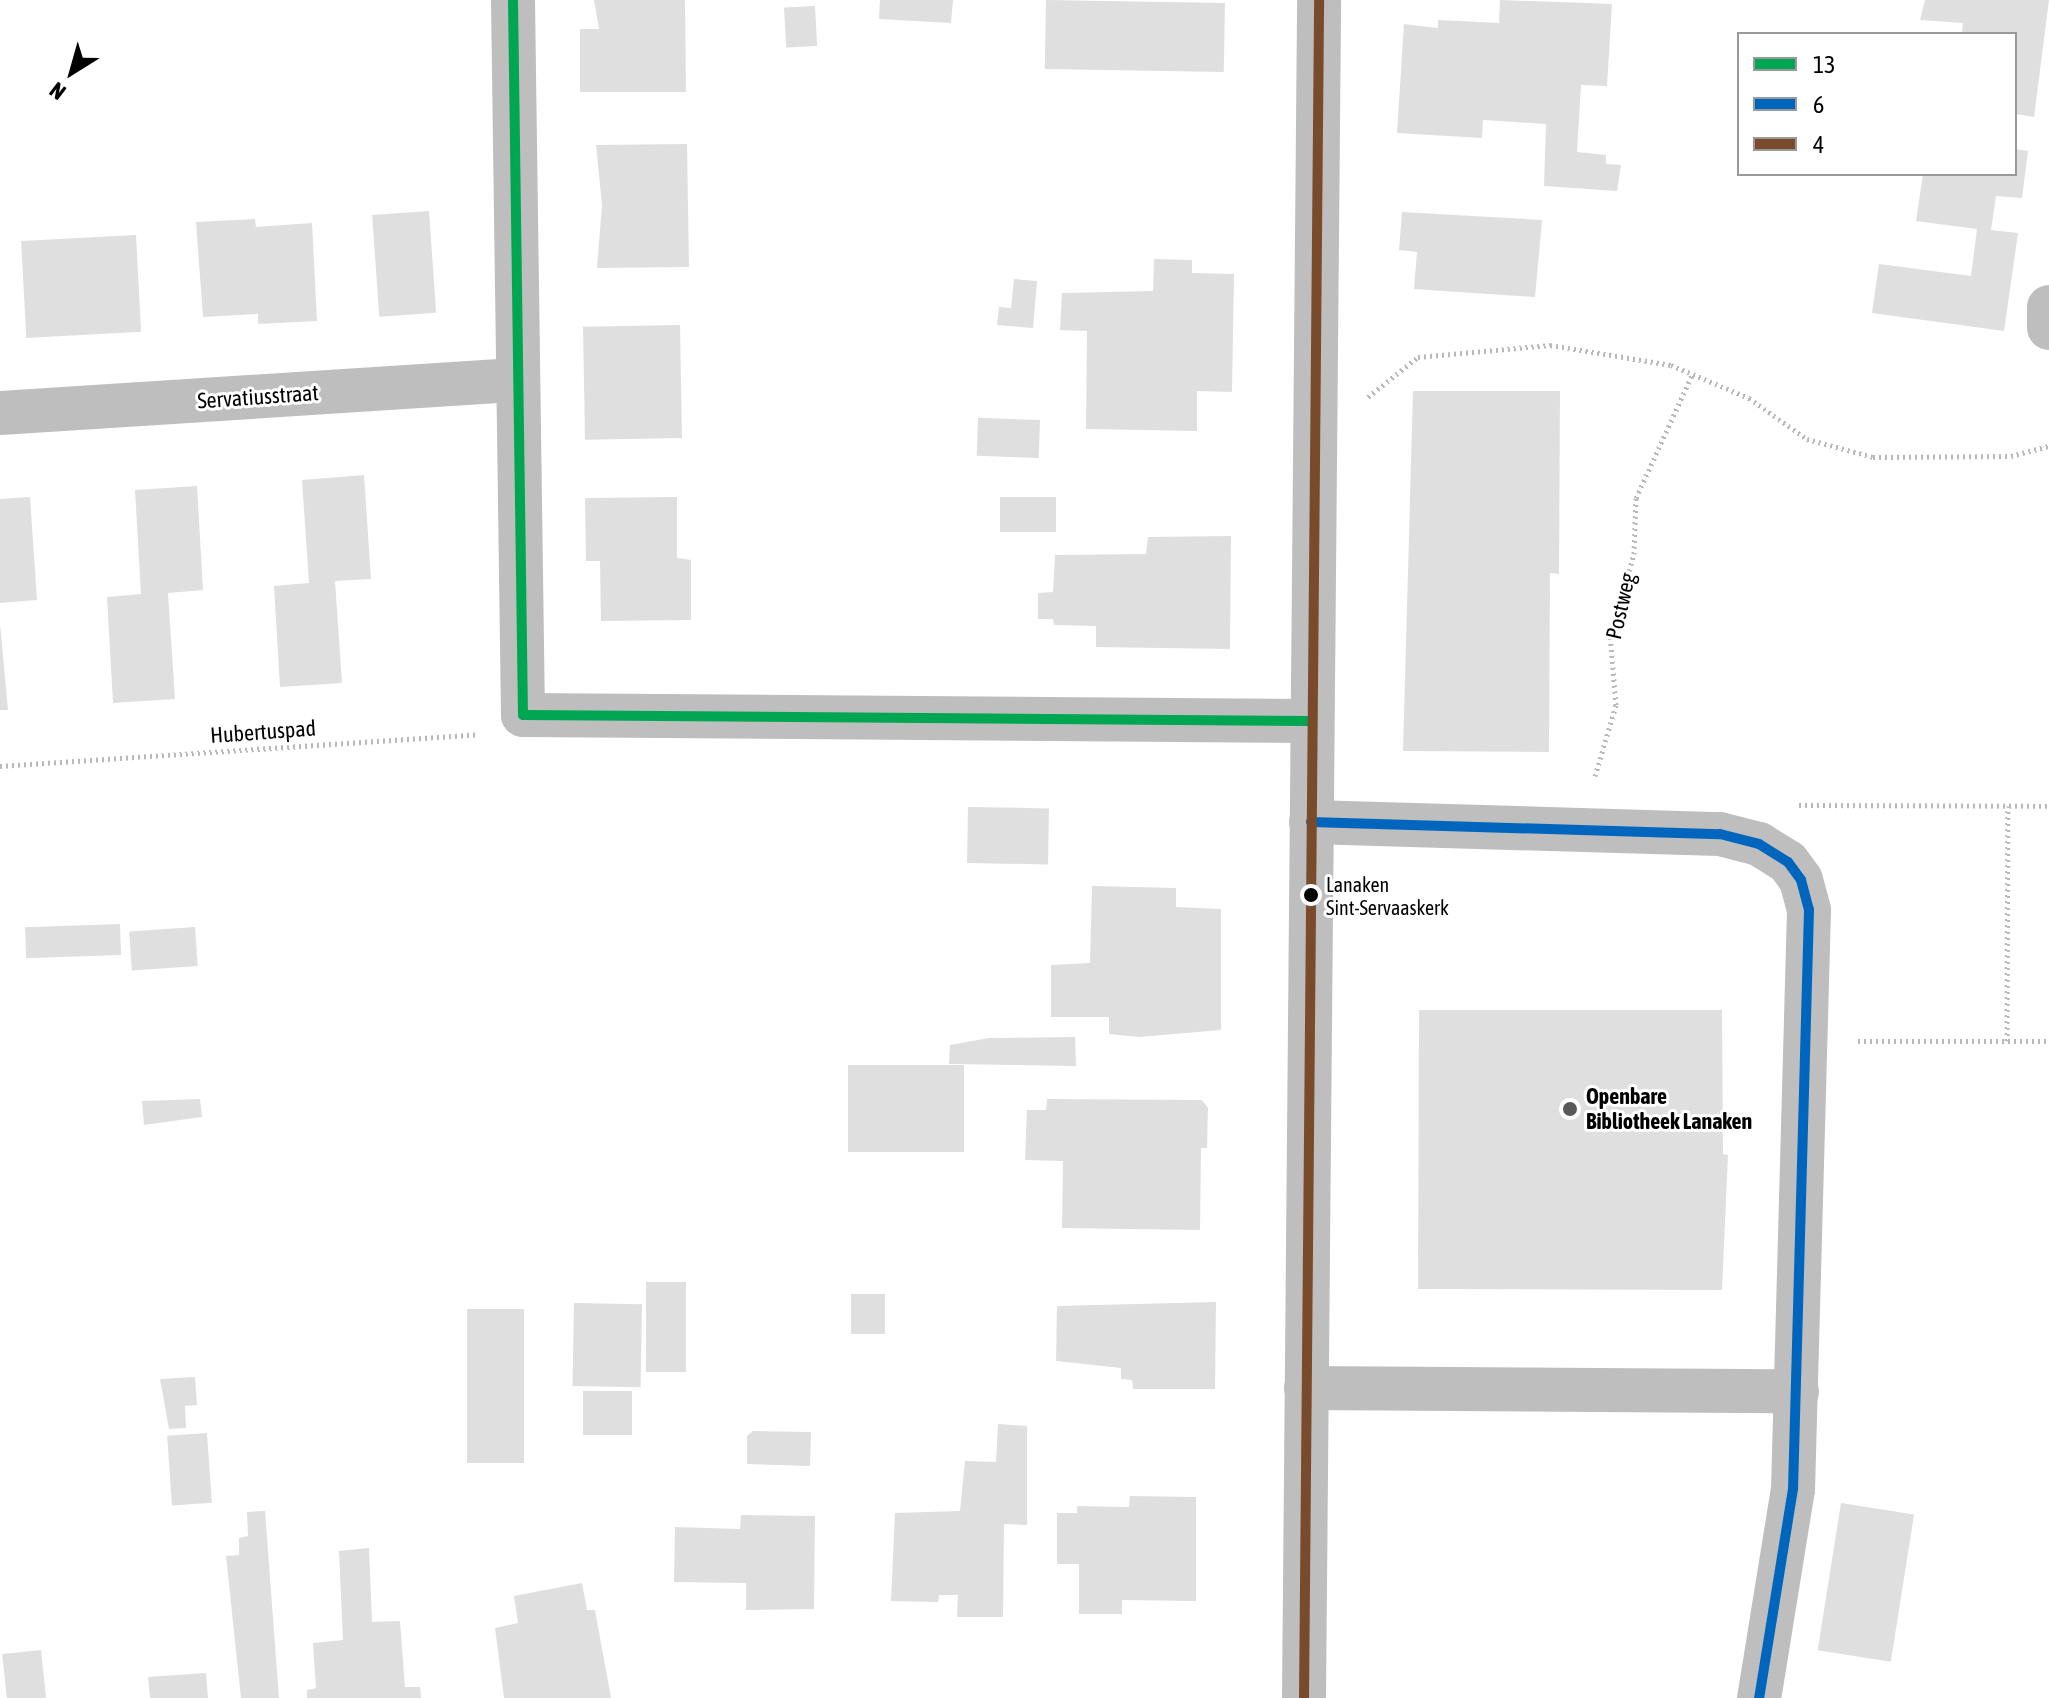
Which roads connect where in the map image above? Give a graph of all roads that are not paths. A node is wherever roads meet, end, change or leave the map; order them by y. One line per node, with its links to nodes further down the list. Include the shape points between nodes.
1 (513, 0): 5 (street)
2 (1319, 0): 7 (street)
3 (2049, 307): 4 (street)
4 (2049, 328)
5 (515, 380): 6 (street, Servatiusstraat); 7 (street, via 523,715)
6 (0, 413)
7 (1312, 721): 8 (street)
8 (1311, 822): 9 (street); 10 (street, via 1720,834 1759,844 1788,862 1801,880 1809,910)
9 (1306, 1388): 10 (street); 11 (street)
10 (1797, 1391): 12 (street, via 1793,1489)
11 (1304, 1698)
12 (1759, 1698)

